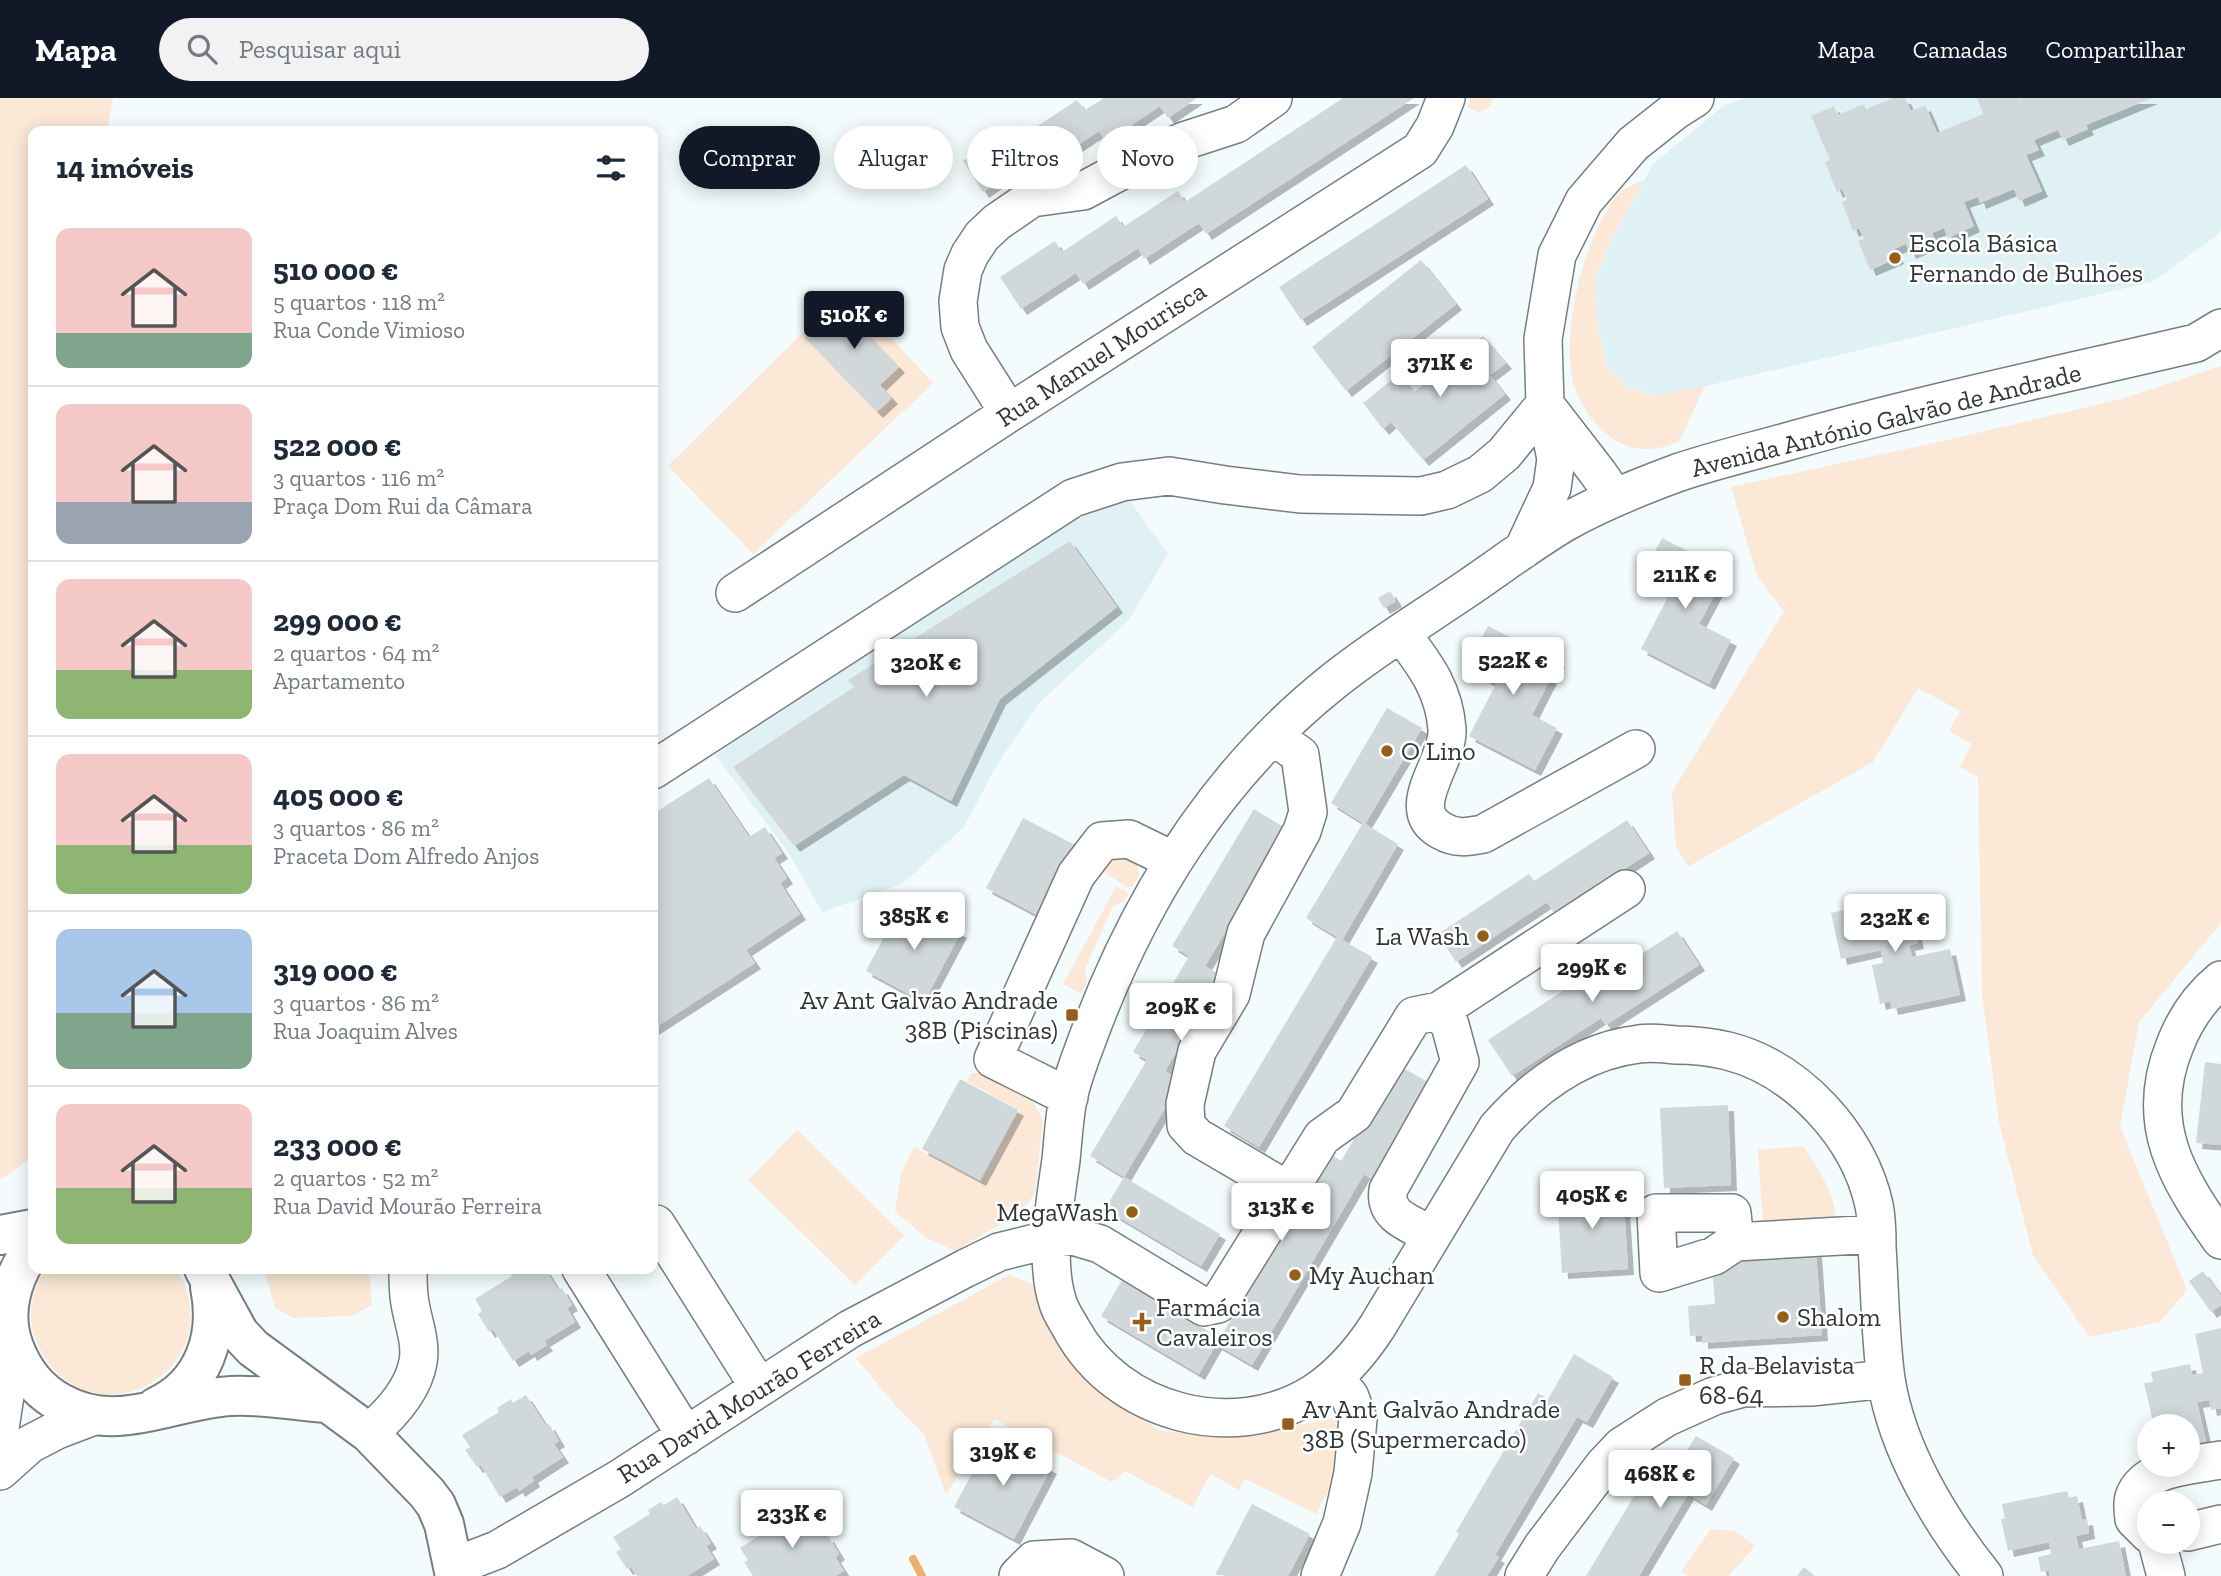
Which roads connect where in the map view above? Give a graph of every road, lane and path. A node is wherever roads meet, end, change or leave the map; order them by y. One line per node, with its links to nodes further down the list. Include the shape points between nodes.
1 (1273, 98): 6 (street, via 1236,124 1184,141 1083,191 1032,198 982,236 963,270 960,327 968,350)
2 (1446, 98): 6 (street, Rua Manuel Mourisca, via 1420,150)
3 (1695, 98): 5 (street, via 1633,144 1584,201 1557,255 1544,340)
4 (2221, 328): 8 (street, Avenida António Galvão de Andrade, via 2196,343 1832,429 1680,472)
5 (1545, 404): 7 (street); 8 (street, via 1598,473); 14 (street, via 1504,454 1480,474 1447,490 1420,496 1300,494 1169,476 1122,482 1073,498)
6 (1009, 413): 10 (street, Rua Manuel Mourisca)
7 (1556, 459): 8 (street); 9 (street, via 1552,488)
8 (1602, 504): 9 (street, Avenida António Galvão de Andrade)
9 (1522, 551): 11 (street, Avenida António Galvão de Andrade)
10 (735, 593)
11 (1401, 633): 12 (street, Avenida António Galvão de Andrade, via 1335,680); 13 (street, via 1437,685 1447,730 1444,751 1423,804 1426,818 1450,835 1483,834)
12 (1273, 736): 15 (street, Avenida António Galvão de Andrade, via 1229,783); 20 (street, via 1300,755 1308,812 1303,831 1246,933 1231,994 1197,1051 1185,1104 1186,1125 1197,1137)
13 (1636, 749)
14 (658, 767)
15 (1172, 860): 19 (street, Avenida António Galvão de Andrade, via 1111,980); 19 (street, via 1129,839 1102,841 1076,875 993,1059)
16 (1626, 889): 18 (street, Rua David Mourão Ferreira)
17 (2221, 980): 27 (street, via 2204,994 2183,1026 2167,1064 2162,1098 2165,1135 2175,1164 2190,1196)
18 (1439, 1012): 20 (street, Rua David Mourão Ferreira, via 1414,1016 1354,1114 1322,1137); 25 (street, via 1450,1025 1460,1062 1386,1201 1391,1213)
19 (1069, 1097): 26 (street, Avenida António Galvão de Andrade)
20 (1289, 1191): 26 (street, Rua David Mourão Ferreira, via 1218,1304 1204,1307 1100,1244 1073,1236)
21 (658, 1227): 37 (street)
22 (28, 1230): 24 (main road)
23 (1877, 1234): 25 (street, Avenida António Galvão de Andrade, via 1863,1169 1826,1114 1798,1087 1730,1051 1641,1043 1571,1065 1521,1100 1497,1128); 28 (street); 36 (street, Avenida António Galvão de Andrade)
24 (0, 1235)
25 (1431, 1235): 35 (street, Avenida António Galvão de Andrade, via 1377,1327)
26 (1051, 1239): 35 (street, Avenida António Galvão de Andrade, via 1058,1305 1082,1347 1105,1373 1135,1394 1169,1410 1204,1418 1244,1417 1277,1410); 37 (street, Rua David Mourão Ferreira, via 999,1252 966,1268 850,1329)
27 (2221, 1240)
28 (1735, 1242)
29 (28, 1255): 34 (main road, via 13,1284)
30 (205, 1274): 39 (main road, via 214,1307 214,1331 207,1353 180,1392)
31 (206, 1274): 38 (main road, via 239,1333)
32 (408, 1274): 42 (street, via 419,1360 404,1395)
33 (583, 1274): 43 (street)
34 (8, 1332): 40 (main road, via 35,1384 52,1399); 41 (street)
35 (1335, 1378): 55 (street, via 1350,1397 1358,1419 1342,1523)
36 (1886, 1379): 56 (street, via 1743,1388 1667,1417 1622,1446 1604,1465); 57 (street, Avenida António Galvão de Andrade, via 1921,1482)
37 (759, 1387): 43 (street, Rua David Mourão Ferreira)
38 (326, 1403): 39 (main road, via 229,1396); 42 (main road)
39 (138, 1414): 40 (main road)
40 (94, 1416): 45 (street, via 30,1444)
41 (0, 1427)
42 (369, 1433): 52 (main road, via 436,1505)
43 (685, 1436): 52 (street, Rua David Mourão Ferreira, via 619,1479)
44 (2221, 1460): 46 (street, via 2164,1472 2142,1482)
45 (0, 1471)
46 (2137, 1491)
47 (2137, 1491): 48 (street, via 2133,1499)
48 (2137, 1522)
49 (2221, 1524): 50 (street)
50 (2200, 1529)
51 (2160, 1554): 58 (street)
52 (454, 1572)
53 (1017, 1576): 54 (street, via 1034,1560 1071,1558)
54 (1105, 1576)
55 (1320, 1576)
56 (1524, 1576)
57 (1984, 1576)
58 (2166, 1576)

